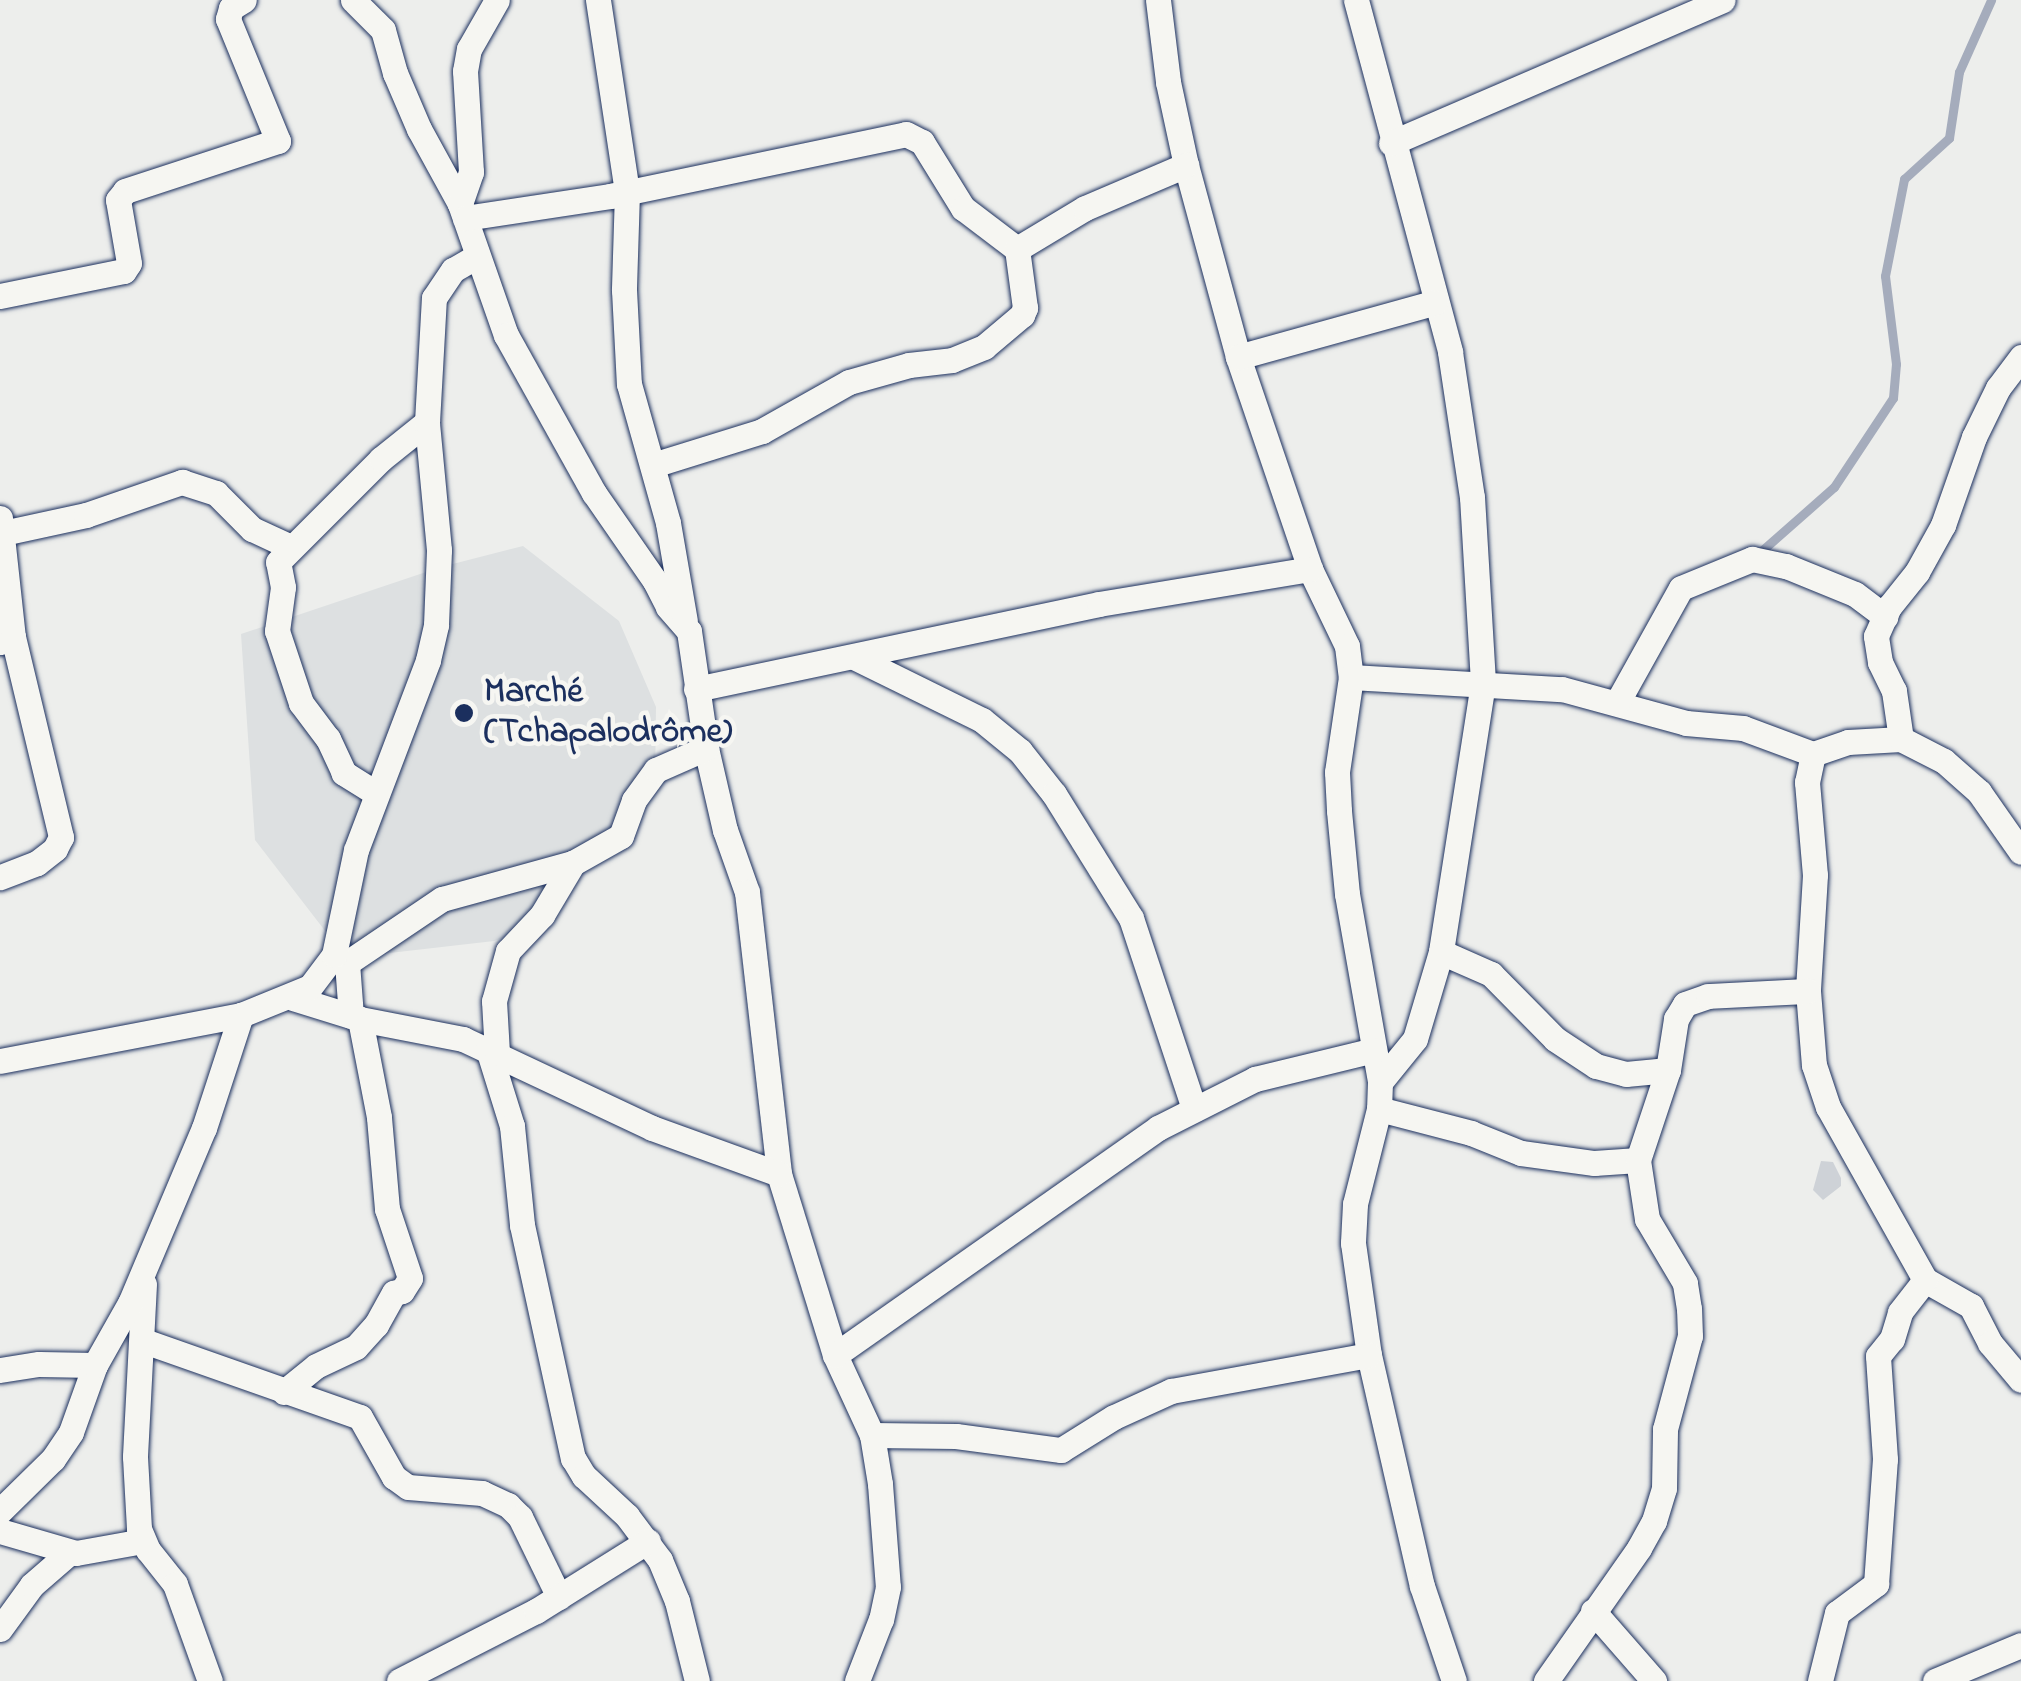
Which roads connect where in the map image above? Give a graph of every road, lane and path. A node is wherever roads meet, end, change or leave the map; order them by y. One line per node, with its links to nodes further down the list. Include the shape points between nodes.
1 (244, 0): 17 (street, via 228,19 278,142 125,192 118,200 128,267)
2 (353, 0): 9 (street)
3 (381, 0): 9 (street)
4 (497, 0): 13 (street, via 469,49 464,93 471,172)
5 (598, 0): 12 (street)
6 (1158, 0): 11 (street)
7 (1356, 0): 10 (street)
8 (1722, 0): 10 (street)
9 (383, 30): 13 (street, via 400,87)
10 (1392, 143): 19 (street)
11 (1186, 165): 14 (street, via 1086,208); 21 (street)
12 (627, 192): 13 (street); 14 (street, via 906,134 922,142 963,208); 23 (street, via 629,384)
13 (462, 211): 15 (street)
14 (1017, 249): 23 (street, via 1022,316 984,347 849,382 762,431)
15 (477, 256): 22 (street, via 453,270 434,298); 28 (street, via 506,335 594,493)
16 (0, 282): 17 (street)
17 (62, 285): 18 (street)
18 (0, 296)
19 (1436, 302): 21 (street); 32 (street, via 1472,497)
20 (2021, 357): 27 (street, via 1974,437 1943,525)
21 (1238, 358): 26 (street)
22 (427, 422): 25 (street); 38 (street, via 439,550 436,625)
23 (652, 465): 28 (street)
24 (2, 526): 25 (street, via 86,515 182,482 216,493 252,529); 29 (street)
25 (290, 547): 38 (street, via 278,562 283,587 277,631 301,703 344,773)
26 (1310, 569): 30 (street, via 1099,604); 31 (street, via 1347,646)
27 (1884, 617): 34 (street, via 1856,594 1752,559 1681,588); 35 (street, via 1876,636)
28 (688, 630): 33 (street)
29 (7, 640): 41 (street, via 61,836 37,863)
30 (854, 656): 33 (street); 54 (street, via 982,720 1020,751 1054,794 1131,918)
31 (1351, 677): 32 (street); 49 (street, via 1337,772 1339,811 1346,894)
32 (1483, 683): 34 (street); 42 (street)
33 (696, 689): 36 (street)
34 (1618, 701): 37 (street, via 1686,723 1743,728)
35 (1901, 738): 37 (street, via 1848,742); 39 (street, via 1944,761 1978,792)
36 (706, 748): 40 (street, via 656,770 634,800 621,836); 57 (street, via 746,892)
37 (1813, 754): 45 (street, via 1807,782 1814,876)
38 (374, 792): 44 (street, via 342,928)
39 (2021, 852)
40 (573, 863): 43 (street, via 442,898); 50 (street, via 499,970)
41 (0, 876)
42 (1441, 952): 52 (street, via 1491,974 1555,1039 1596,1066 1626,1074); 53 (street, via 1415,1039)
43 (346, 964): 44 (street); 48 (street)
44 (322, 975): 46 (street)
45 (1808, 991): 52 (street, via 1708,996 1685,1004); 59 (street, via 1814,1065 1828,1107)
46 (293, 998): 47 (street); 48 (street)
47 (240, 1015): 51 (street); 58 (street, via 204,1128)
48 (356, 1017): 50 (street, via 425,1029); 66 (street, via 379,1116 387,1208 410,1278 356,1348 316,1366)
49 (1374, 1050): 53 (street); 54 (street, via 1256,1080)
50 (492, 1051): 57 (street, via 638,1122); 71 (street, via 573,1458)
51 (0, 1061)
52 (1668, 1070): 56 (street)
53 (1380, 1082): 55 (street)
54 (1194, 1109): 61 (street)
55 (1380, 1109): 56 (street, via 1522,1153 1594,1164); 62 (street, via 1353,1225)
56 (1638, 1160): 74 (street, via 1646,1218 1685,1283 1690,1336 1665,1429 1664,1488 1654,1522)
57 (779, 1174): 61 (street)
58 (144, 1274): 60 (street); 63 (street)
59 (1925, 1280): 65 (street, via 1971,1306); 84 (street, via 1878,1356 1885,1459 1876,1584 1838,1613)
60 (144, 1340): 66 (street); 70 (street, via 134,1484)
61 (835, 1355): 67 (street)
62 (1369, 1355): 67 (street, via 1171,1391 1060,1450 956,1436); 81 (street, via 1422,1586)
63 (95, 1365): 64 (street); 68 (street, via 64,1446)
64 (0, 1370)
65 (2021, 1380)
66 (284, 1392): 73 (street, via 360,1417 402,1484 482,1493 508,1505)
67 (872, 1435): 80 (street, via 888,1587)
68 (0, 1511)
69 (0, 1532): 72 (street)
70 (143, 1541): 72 (street); 77 (street, via 174,1584)
71 (648, 1541): 73 (street); 79 (street, via 677,1601)
72 (70, 1552): 75 (street, via 32,1585)
73 (560, 1597): 78 (street)
74 (1593, 1611): 82 (street); 83 (street)
75 (0, 1629)
76 (2021, 1645): 85 (street)
77 (210, 1681)
78 (399, 1681)
79 (697, 1681)
80 (857, 1681)
81 (1454, 1681)
82 (1546, 1681)
83 (1654, 1681)
84 (1820, 1681)
85 (1935, 1681)

